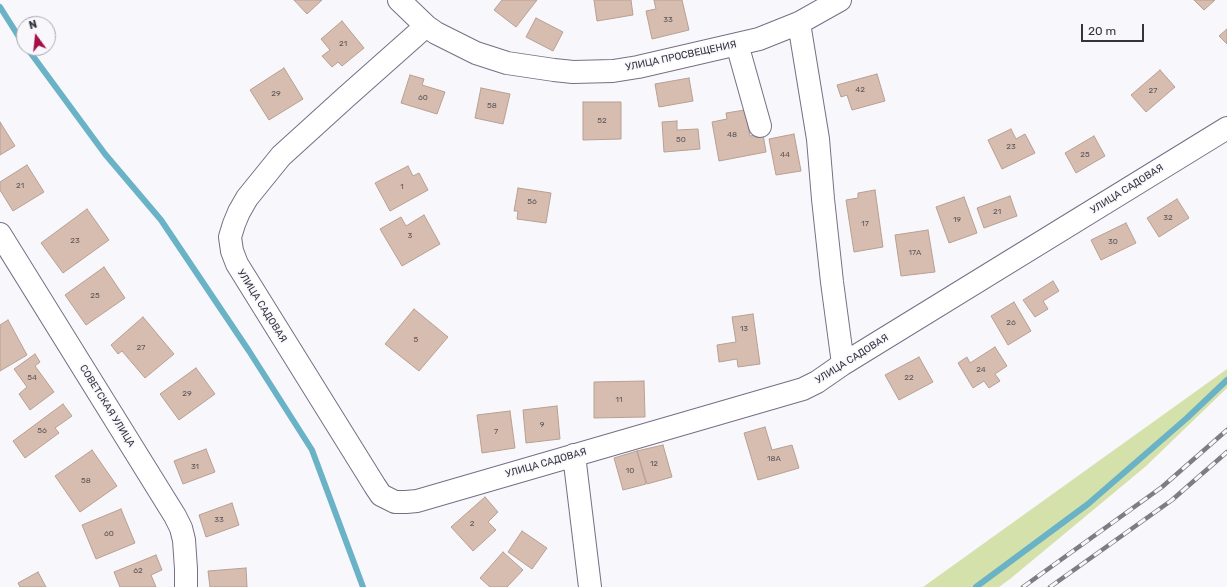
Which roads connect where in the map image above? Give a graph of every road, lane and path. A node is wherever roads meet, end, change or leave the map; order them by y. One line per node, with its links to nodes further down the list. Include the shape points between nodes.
1 (399, 0): 4 (street, УЛИЦА ПРОСВЕЩЕНИЯ)
2 (840, 0): 3 (street, УЛИЦА ПРОСВЕЩЕНИЯ)
3 (799, 24): 5 (street, УЛИЦА ПРОСВЕЩЕНИЯ); 9 (street, via 818,139 831,275)
4 (426, 26): 5 (street, УЛИЦА ПРОСВЕЩЕНИЯ, via 476,53 513,64 573,72 613,71 638,67); 10 (street, УЛИЦА САДОВАЯ, via 281,156 247,198 236,218 230,237 232,251 237,264 378,491 389,500 417,501)
5 (737, 44): 6 (street)
6 (760, 126)
7 (1227, 128): 9 (street, УЛИЦА САДОВАЯ)
8 (0, 234): 11 (street, СОВЕТСКАЯ УЛИЦА, via 175,516 184,540)
9 (843, 364): 10 (street, УЛИЦА САДОВАЯ, via 817,382 803,388)
10 (574, 455): 12 (street)
11 (186, 587)
12 (590, 587)

